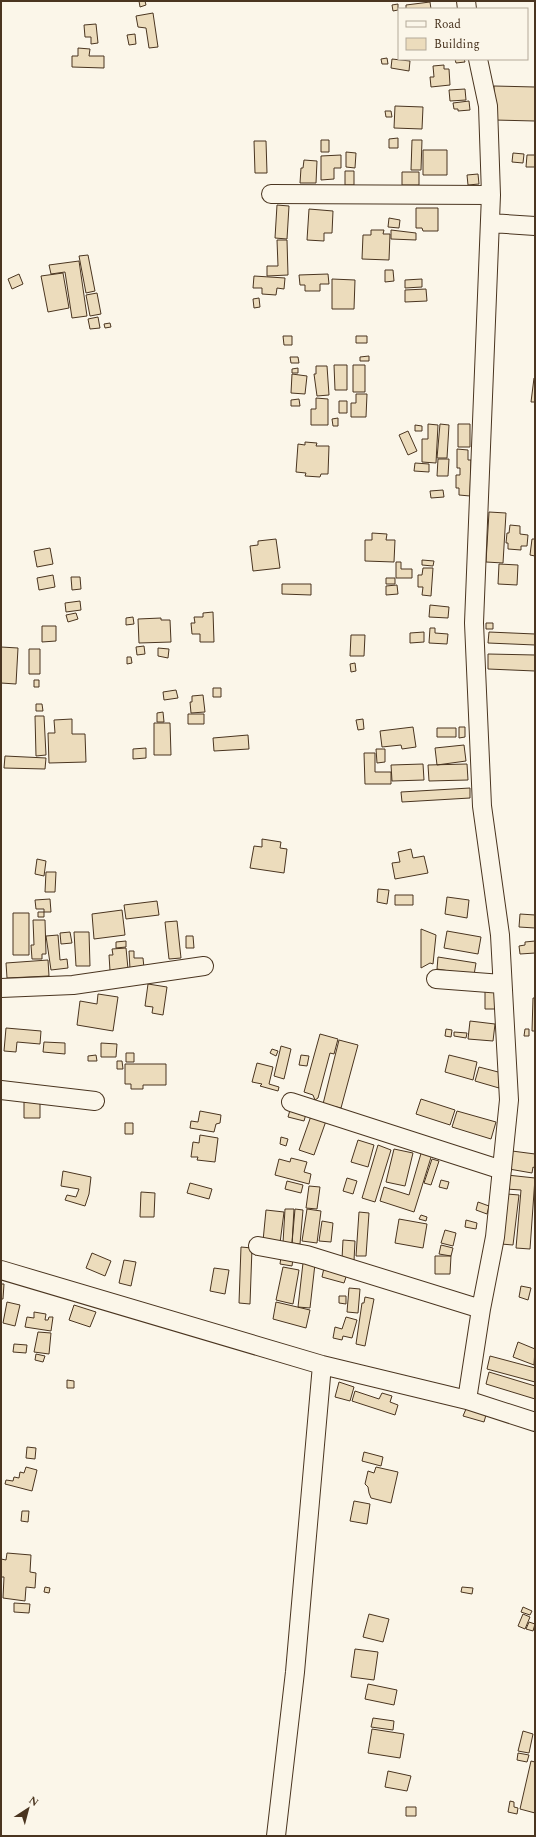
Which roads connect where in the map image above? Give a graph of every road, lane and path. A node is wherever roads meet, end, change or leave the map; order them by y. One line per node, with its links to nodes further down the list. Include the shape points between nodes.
1 (478, 60): 3 (street, via 488,106)
2 (271, 194): 3 (street)
3 (491, 196): 4 (street)
4 (491, 223): 5 (street); 8 (street, via 474,623 482,806 500,935)
5 (535, 226)
6 (204, 966): 9 (street, via 73,985)
7 (436, 979): 8 (street)
8 (502, 984): 13 (street, via 510,1100)
9 (1, 988)
10 (1, 1090): 11 (street)
11 (95, 1101)
12 (291, 1102): 13 (street)
13 (502, 1170): 16 (street, via 495,1237)
14 (258, 1246): 16 (street, via 307,1255)
15 (1, 1270): 17 (street)
16 (481, 1309): 18 (street)
17 (322, 1365): 18 (street); 20 (street, via 295,1672)
18 (467, 1400): 19 (street)
19 (535, 1422)
20 (276, 1836)

